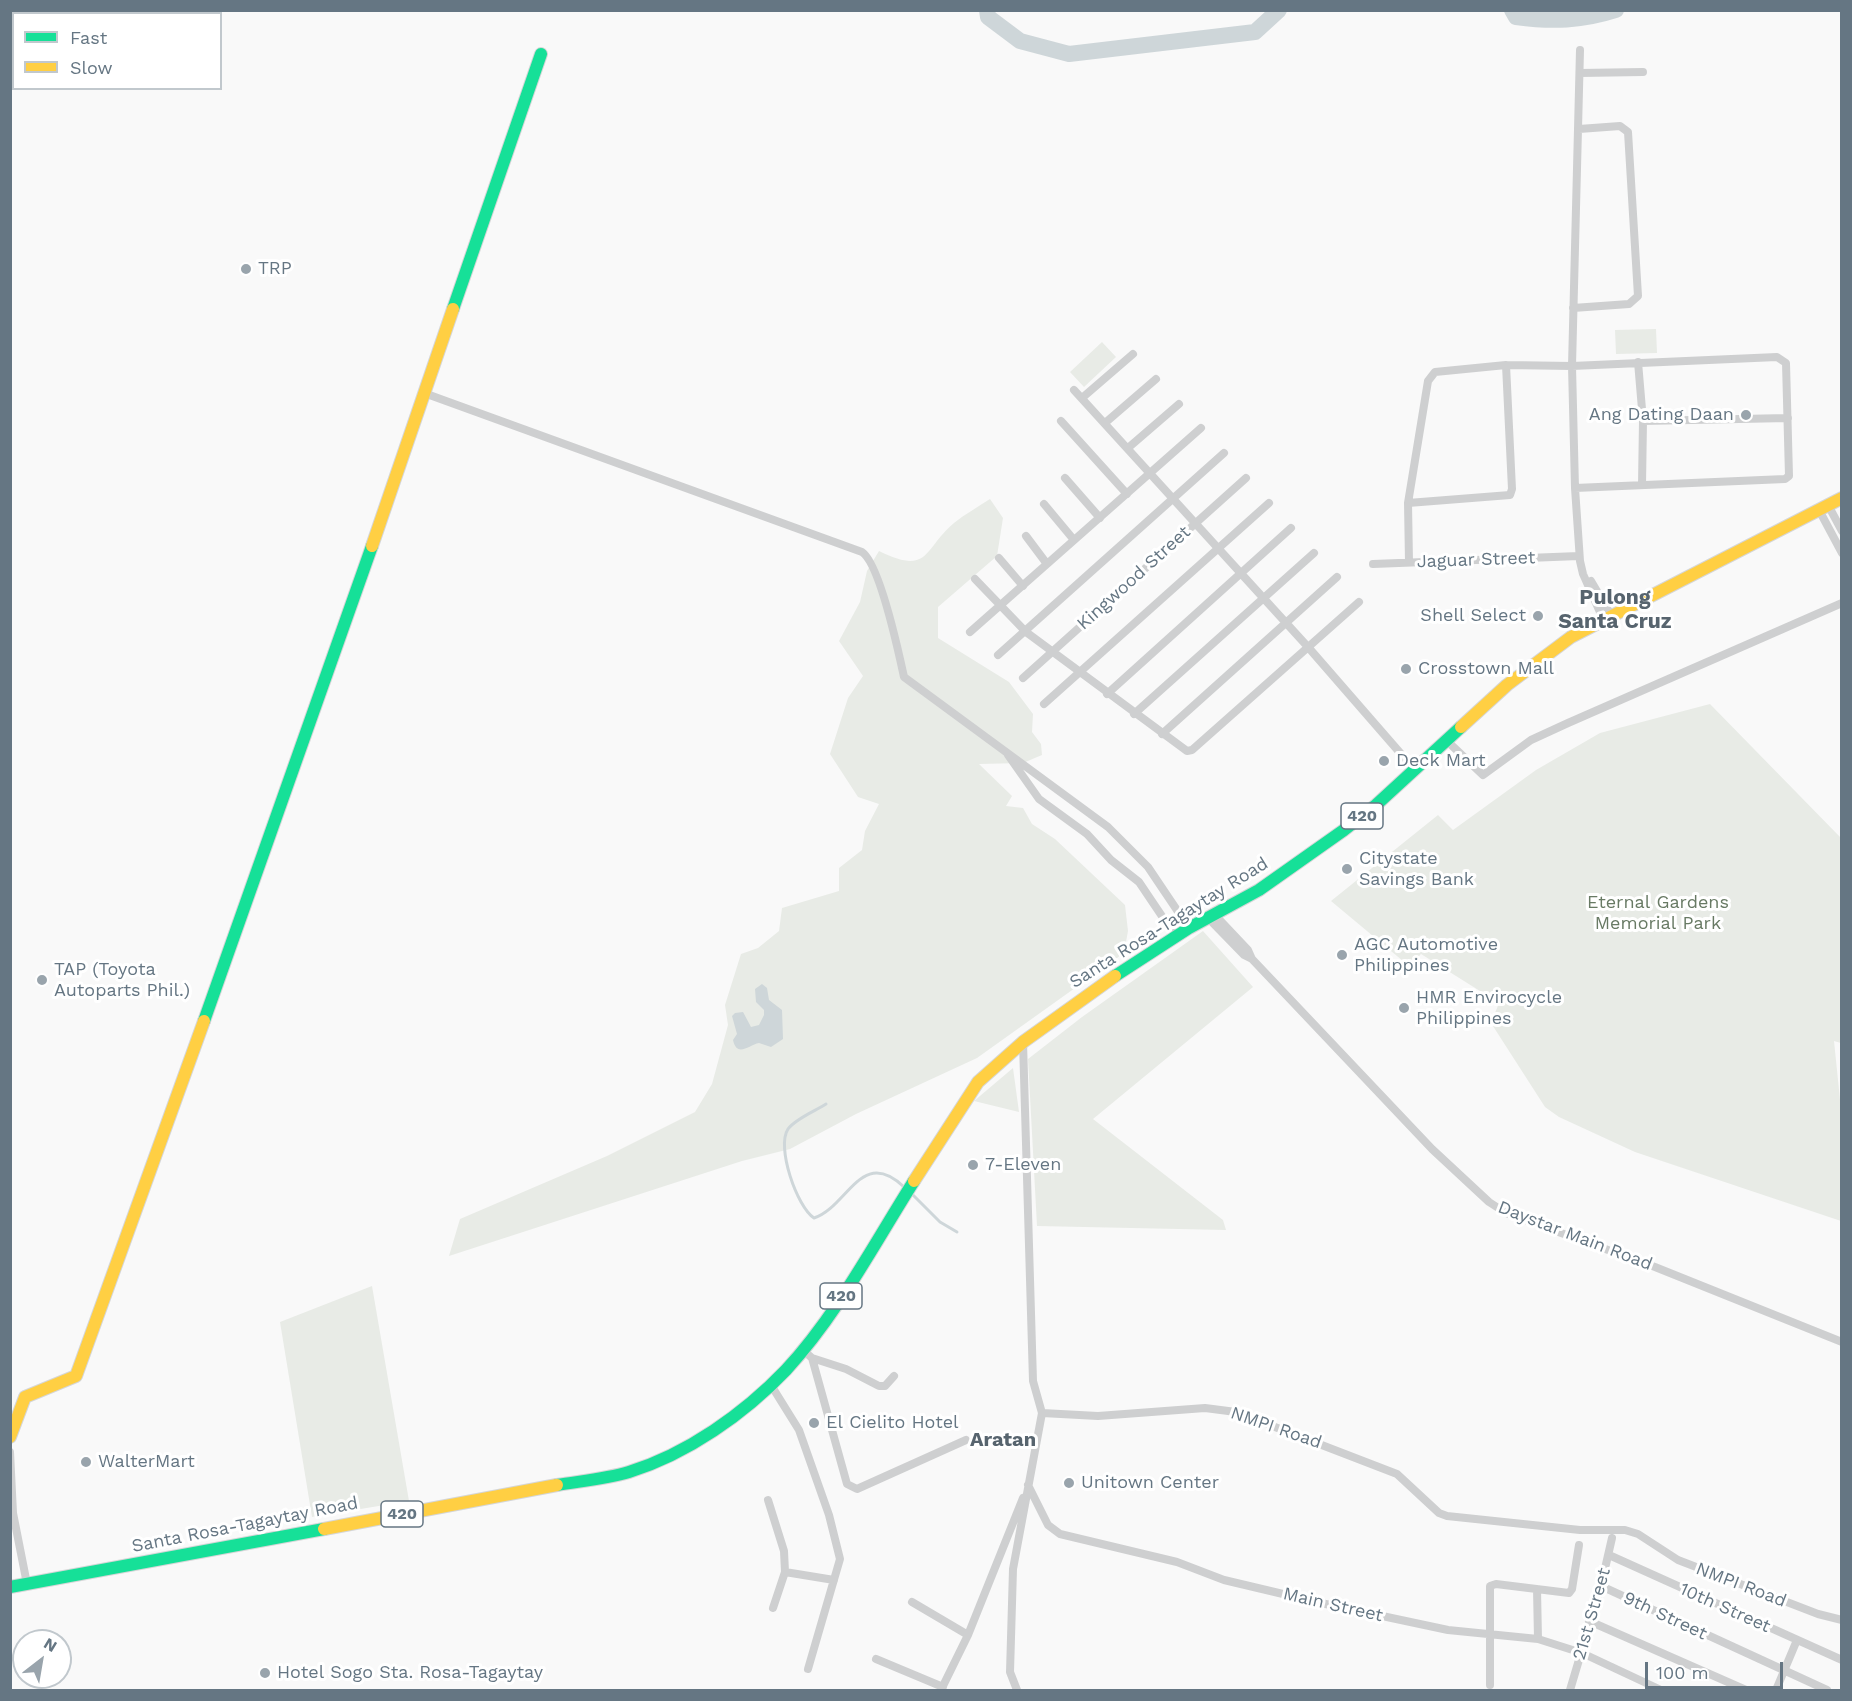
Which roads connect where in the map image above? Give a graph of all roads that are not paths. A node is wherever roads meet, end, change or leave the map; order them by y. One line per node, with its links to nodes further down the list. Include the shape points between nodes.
1 (1580, 50): 4 (street)
2 (541, 54): 13 (main road)
3 (1643, 72): 4 (street)
4 (1580, 73): 5 (street)
5 (1579, 129): 6 (street); 6 (street, via 1620,126 1628,132 1638,296 1629,304)
6 (1573, 308): 10 (street)
7 (1133, 354): 14 (street)
8 (1638, 362): 10 (street); 16 (street, via 1777,357 1786,363); 18 (street)
9 (1506, 365): 10 (street); 31 (street, via 1432,374); 31 (street, via 1510,495)
10 (1572, 366): 27 (street)
11 (1156, 379): 19 (street)
12 (1074, 390): 14 (street)
13 (424, 393): 71 (street, via 867,555 889,615 904,677); 82 (main road, via 310,725 76,1376 25,1396)
14 (1082, 398): 19 (street)
15 (1179, 404): 21 (street)
16 (1788, 418): 18 (street); 26 (street, via 1789,476 1784,480)
17 (1061, 421): 28 (street)
18 (1643, 421): 26 (street)
19 (1105, 423): 21 (street)
20 (1201, 428): 23 (street)
21 (1128, 448): 23 (street)
22 (1224, 453): 29 (street)
23 (1150, 473): 28 (street); 29 (street)
24 (1065, 478): 35 (street)
25 (1246, 478): 36 (street, Kingwood Street)
26 (1642, 485): 27 (street)
27 (1575, 488): 44 (street)
28 (1127, 494): 35 (street)
29 (1173, 498): 36 (street); 60 (street)
30 (1842, 498): 34 (main road, Santa Rosa-Tagaytay Road / 420)
31 (1408, 502): 46 (street)
32 (1269, 503): 41 (street)
33 (1044, 504): 40 (street)
34 (1823, 507): 38 (street); 43 (street); 57 (main road, Santa Rosa-Tagaytay Road / 420)
35 (1100, 518): 40 (street)
36 (1195, 523): 41 (street); 62 (street, Kingwood Street)
37 (1291, 528): 49 (street)
38 (1842, 531)
39 (1026, 536): 47 (street)
40 (1074, 540): 47 (street)
41 (1218, 548): 49 (street); 64 (street)
42 (1314, 552): 53 (street)
43 (1842, 553)
44 (1579, 556): 46 (street, Jaguar Street); 57 (street)
45 (999, 558): 52 (street)
46 (1409, 562): 48 (street, Jaguar Street)
47 (1047, 564): 52 (street)
48 (1373, 564)
49 (1241, 573): 53 (street); 66 (street)
50 (1336, 577): 58 (street)
51 (975, 579): 56 (street)
52 (1023, 586): 56 (street)
53 (1263, 597): 58 (street); 68 (street)
54 (1359, 602): 61 (street)
55 (1842, 603): 70 (street, via 1558,727 1531,740 1483,775)
56 (1001, 607): 59 (street); 60 (street)
57 (1607, 617): 70 (main road, Santa Rosa-Tagaytay Road / 420, via 1533,664)
58 (1286, 622): 61 (street); 69 (street)
59 (970, 632)
60 (1026, 632): 62 (street); 63 (street)
61 (1308, 647): 69 (street, via 1192,750 1182,750); 72 (street)
62 (1053, 650): 64 (street); 65 (street, Kingwood Street)
63 (998, 655)
64 (1080, 673): 66 (street); 67 (street)
65 (1023, 678)
66 (1107, 694): 68 (street)
67 (1044, 704)
68 (1134, 714): 69 (street)
69 (1162, 734)
70 (1446, 740): 72 (main road, Santa Rosa-Tagaytay Road / 420)
71 (1002, 748): 74 (street, via 1108,827 1148,867); 75 (street, via 1039,799 1087,834 1139,882)
72 (1415, 770): 73 (main road, Santa Rosa-Tagaytay Road / 420, via 1311,855)
73 (1211, 916): 74 (main road, Santa Rosa-Tagaytay Road / 420); 77 (street, Daystar Main Road, via 1248,950 1252,959 1432,1149 1489,1202 1516,1217 1655,1267)
74 (1190, 928): 75 (main road, Santa Rosa-Tagaytay Road / 420)
75 (1176, 937): 76 (main road, Santa Rosa-Tagaytay Road / 420)
76 (1023, 1042): 78 (main road, Santa Rosa-Tagaytay Road / 420, via 978,1082 916,1174); 81 (street, via 1033,1381)
77 (1842, 1342)
78 (808, 1354): 79 (street, via 879,1386 885,1386); 80 (main road, Santa Rosa-Tagaytay Road / 420); 83 (street, via 851,1488 896,1473)
79 (894, 1376)
80 (771, 1385): 91 (street, via 799,1430 829,1515 840,1559); 92 (main road, Santa Rosa-Tagaytay Road / 420, via 713,1430 667,1457 628,1472)
81 (1042, 1413): 85 (street); 98 (street, NMPI Road, via 1098,1416 1205,1408 1236,1412 1397,1474 1447,1516 1580,1530 1624,1530 1638,1534 1678,1560)
82 (10, 1437)
83 (966, 1440)
84 (10, 1452): 92 (street, via 14,1513)
85 (1028, 1485): 100 (street); 101 (street, Main Street, via 1048,1525 1060,1534 1177,1562 1224,1580 1321,1604); 111 (street, via 1013,1569 1009,1641 1010,1672)
86 (768, 1500): 90 (street, via 784,1551)
87 (1612, 1538): 89 (street, 21st Street)
88 (1579, 1545): 95 (street, via 1570,1592)
89 (1609, 1555): 93 (street, 21st Street); 103 (street, 10th Street)
90 (784, 1572): 91 (street); 97 (street)
91 (834, 1580): 107 (street)
92 (27, 1584): 94 (main road, Santa Rosa-Tagaytay Road / 420)
93 (1601, 1586): 99 (street, 21st Street); 108 (street, 9th Street)
94 (10, 1587)
95 (1537, 1588): 101 (street, via 1490,1586); 102 (street)
96 (912, 1602): 100 (street)
97 (772, 1608)
98 (1842, 1620)
99 (1589, 1621): 104 (street, 21st Street); 114 (street)
100 (968, 1635): 110 (street)
101 (1491, 1636): 102 (street, Main Street); 109 (street)
102 (1538, 1640): 104 (street, Main Street)
103 (1797, 1640): 105 (street, 10th Street); 108 (street)
104 (1582, 1653): 112 (street, 21st Street); 113 (street, Main Street)
105 (1840, 1657)
106 (876, 1659): 110 (street)
107 (808, 1669)
108 (1785, 1671): 115 (street); 116 (street, 9th Street)
109 (1490, 1685)
110 (942, 1689)
111 (1017, 1690)
112 (1570, 1690)
113 (1661, 1690)
114 (1746, 1690)
115 (1776, 1690)
116 (1827, 1690)

